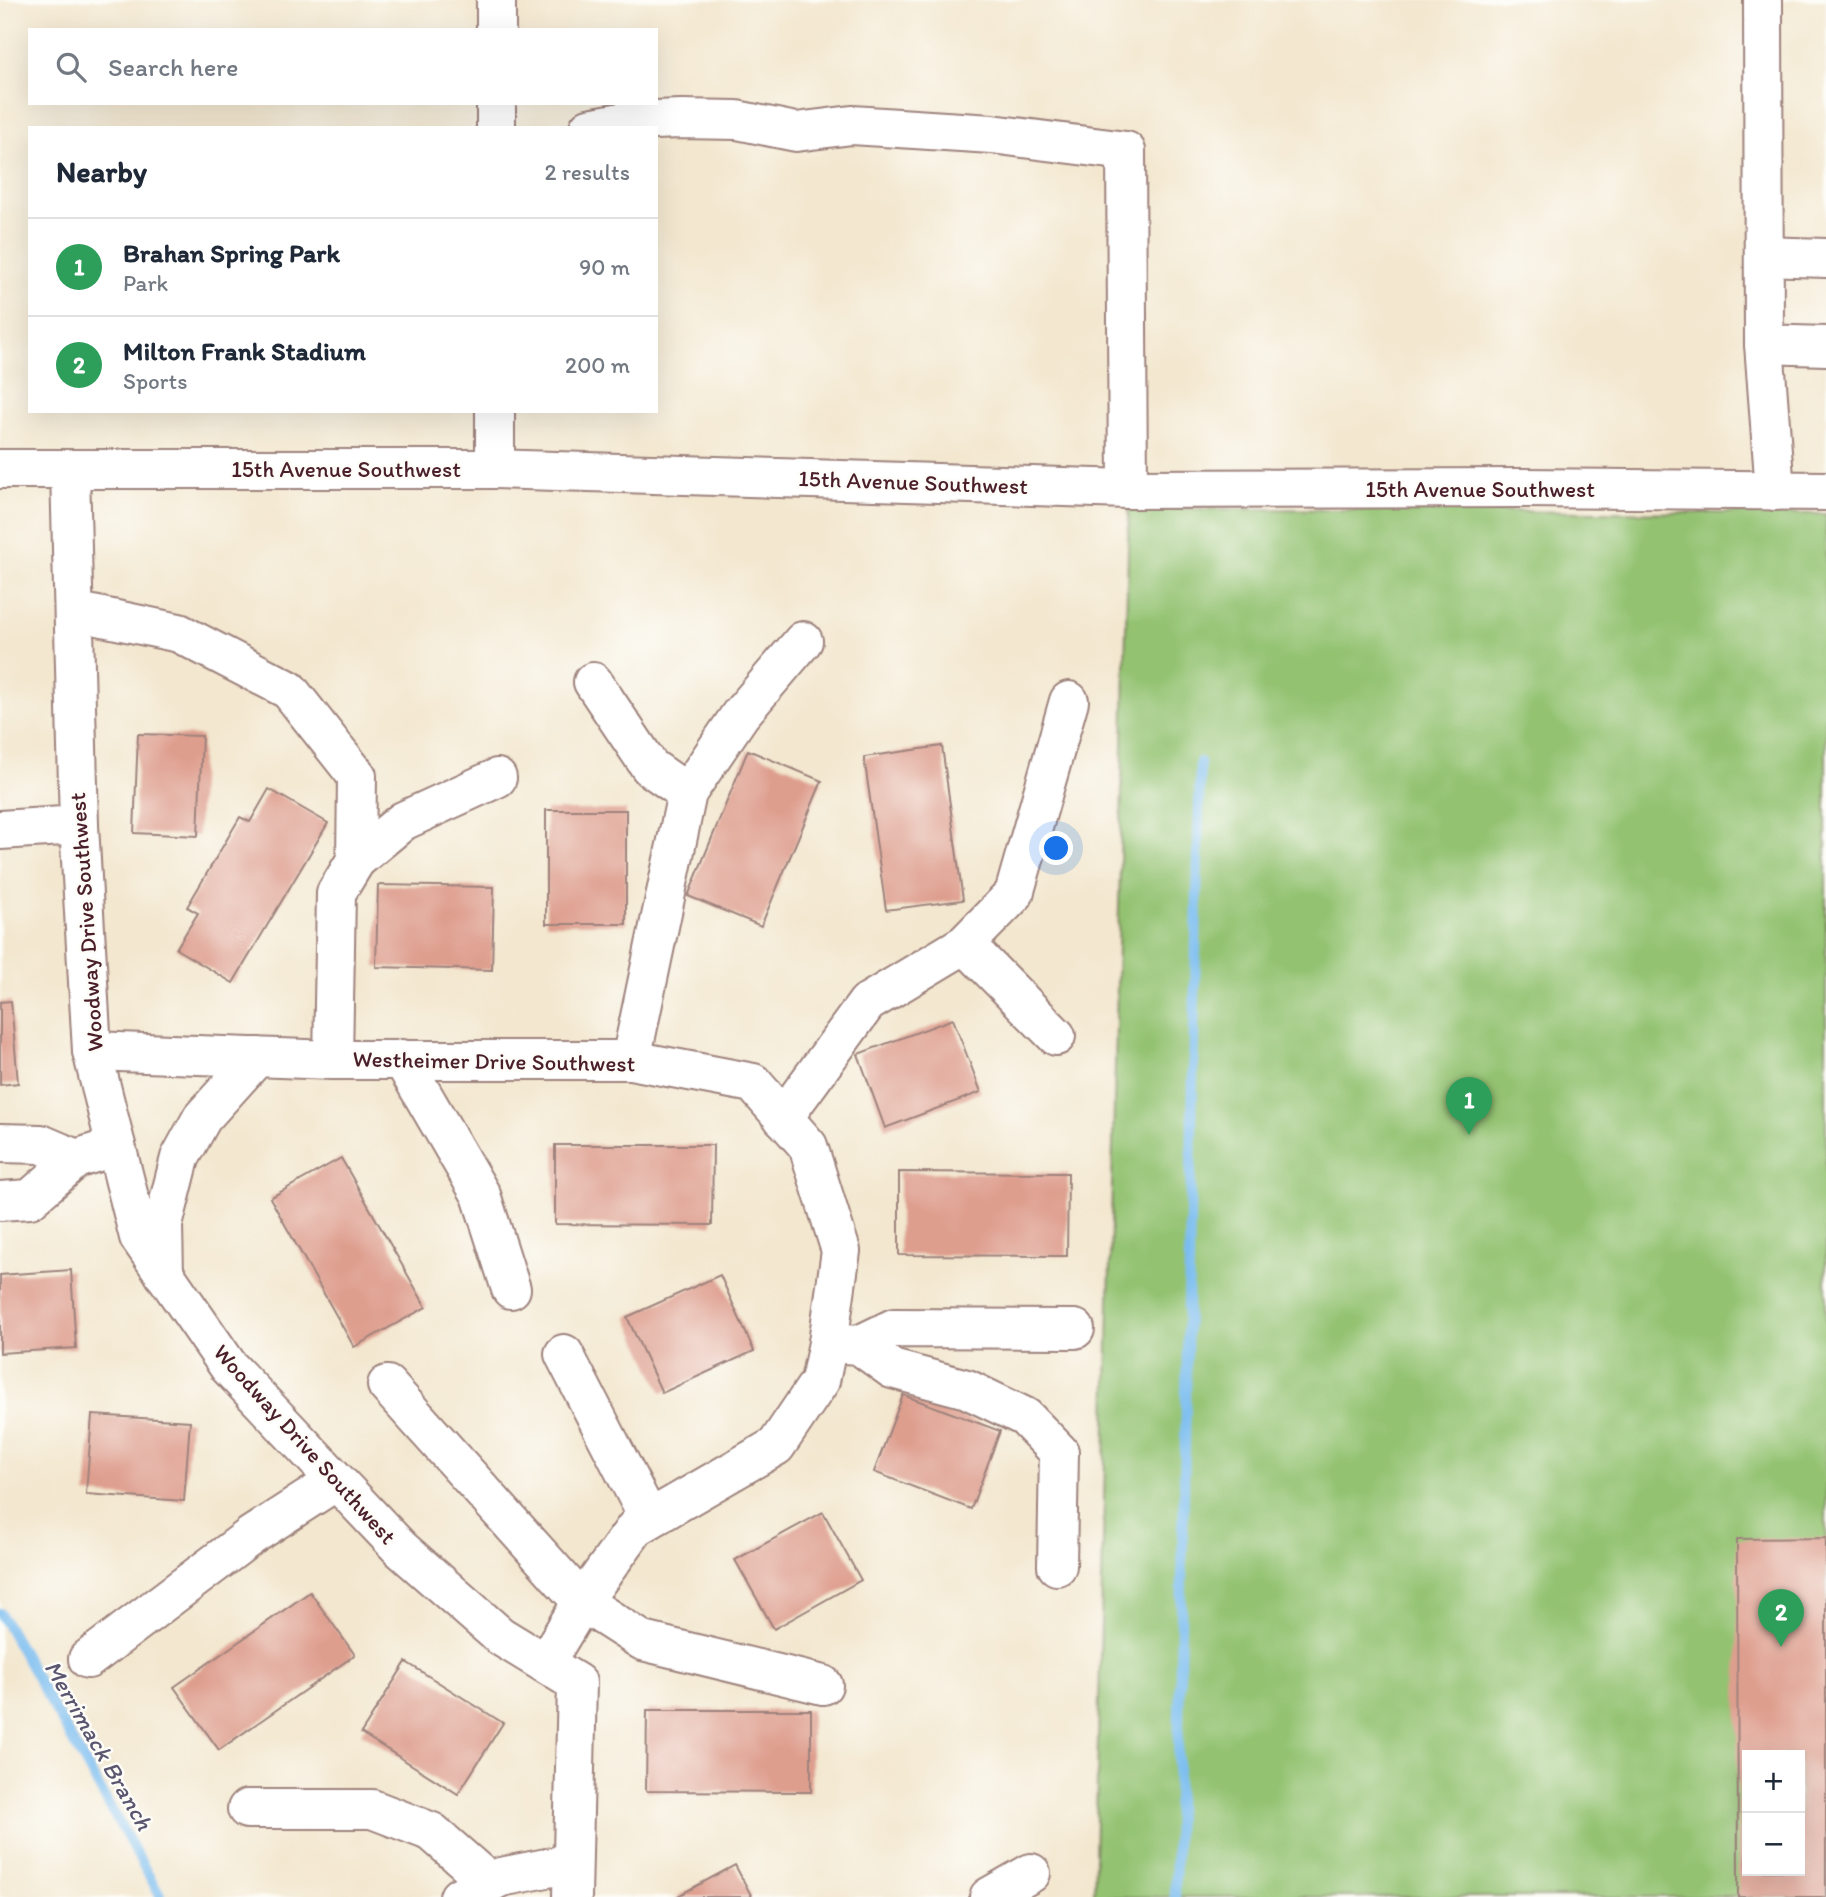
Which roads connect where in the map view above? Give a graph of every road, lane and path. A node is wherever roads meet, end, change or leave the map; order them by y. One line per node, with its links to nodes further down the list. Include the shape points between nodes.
1 (496, 0): 3 (street)
2 (1763, 0): 7 (street)
3 (496, 28)
4 (496, 105): 5 (street)
5 (496, 126)
6 (600, 126): 15 (street, via 681,118 737,120 796,132 852,125 992,134 1126,151)
7 (1764, 257): 8 (street); 9 (street)
8 (1826, 258)
9 (1764, 344): 10 (street); 16 (street)
10 (1826, 346)
11 (495, 413): 13 (street)
12 (0, 469): 14 (street, 15th Avenue Southwest)
13 (495, 469): 14 (street, 15th Avenue Southwest); 15 (street, 15th Avenue Southwest)
14 (70, 470): 18 (street, Woodway Drive Southwest)
15 (1128, 489): 16 (street, 15th Avenue Southwest)
16 (1776, 491): 17 (street, 15th Avenue Southwest)
17 (1826, 491)
18 (74, 611): 24 (street, Woodway Drive Southwest); 26 (street, via 179,633 289,690 357,776)
19 (803, 641): 23 (street, via 740,715)
20 (593, 682): 23 (street, via 650,767)
21 (1069, 701): 27 (street, via 1014,894)
22 (497, 778): 26 (street, via 403,821)
23 (687, 793): 33 (street)
24 (79, 825): 25 (street); 29 (street, Woodway Drive Southwest)
25 (0, 830)
26 (356, 860): 32 (street, via 337,893)
27 (965, 944): 28 (street); 34 (street, via 867,1003)
28 (1056, 1036)
29 (92, 1051): 30 (street, Westheimer Drive Southwest); 36 (street, Woodway Drive Southwest)
30 (257, 1057): 32 (street, Westheimer Drive Southwest); 39 (street, via 202,1118 180,1158 163,1225)
31 (402, 1059): 32 (street, Westheimer Drive Southwest); 33 (street, Westheimer Drive Southwest); 40 (street, via 481,1195)
32 (333, 1060)
33 (631, 1060): 34 (street, Westheimer Drive Southwest, via 753,1083)
34 (783, 1118): 42 (street, Westheimer Drive Southwest, via 808,1146 841,1251)
35 (0, 1143): 37 (street, via 41,1144)
36 (116, 1146): 37 (street); 39 (street, Woodway Drive Southwest, via 139,1237)
37 (76, 1159): 38 (street, via 30,1199)
38 (0, 1202)
39 (164, 1274): 45 (street, Woodway Drive Southwest, via 229,1367)
40 (511, 1289)
41 (1075, 1329): 42 (street, via 894,1328)
42 (844, 1344): 46 (street, Westheimer Drive Southwest, via 776,1446); 47 (street, via 892,1369 967,1389 1025,1417 1059,1452)
43 (564, 1354): 46 (street)
44 (387, 1385): 48 (street)
45 (337, 1481): 49 (street, via 251,1536); 50 (street, Woodway Drive Southwest, via 411,1558 500,1636)
46 (649, 1519): 48 (street, Westheimer Drive Southwest, via 636,1527)
47 (1057, 1566)
48 (582, 1602): 50 (street, Westheimer Drive Southwest); 51 (street, via 643,1641)
49 (88, 1659)
50 (545, 1663): 54 (street, via 577,1683)
51 (823, 1685)
52 (247, 1809): 55 (street, via 372,1809 432,1832)
53 (1031, 1873): 56 (street)
54 (572, 1880): 55 (street, via 501,1877)
55 (475, 1890)
56 (989, 1897)

